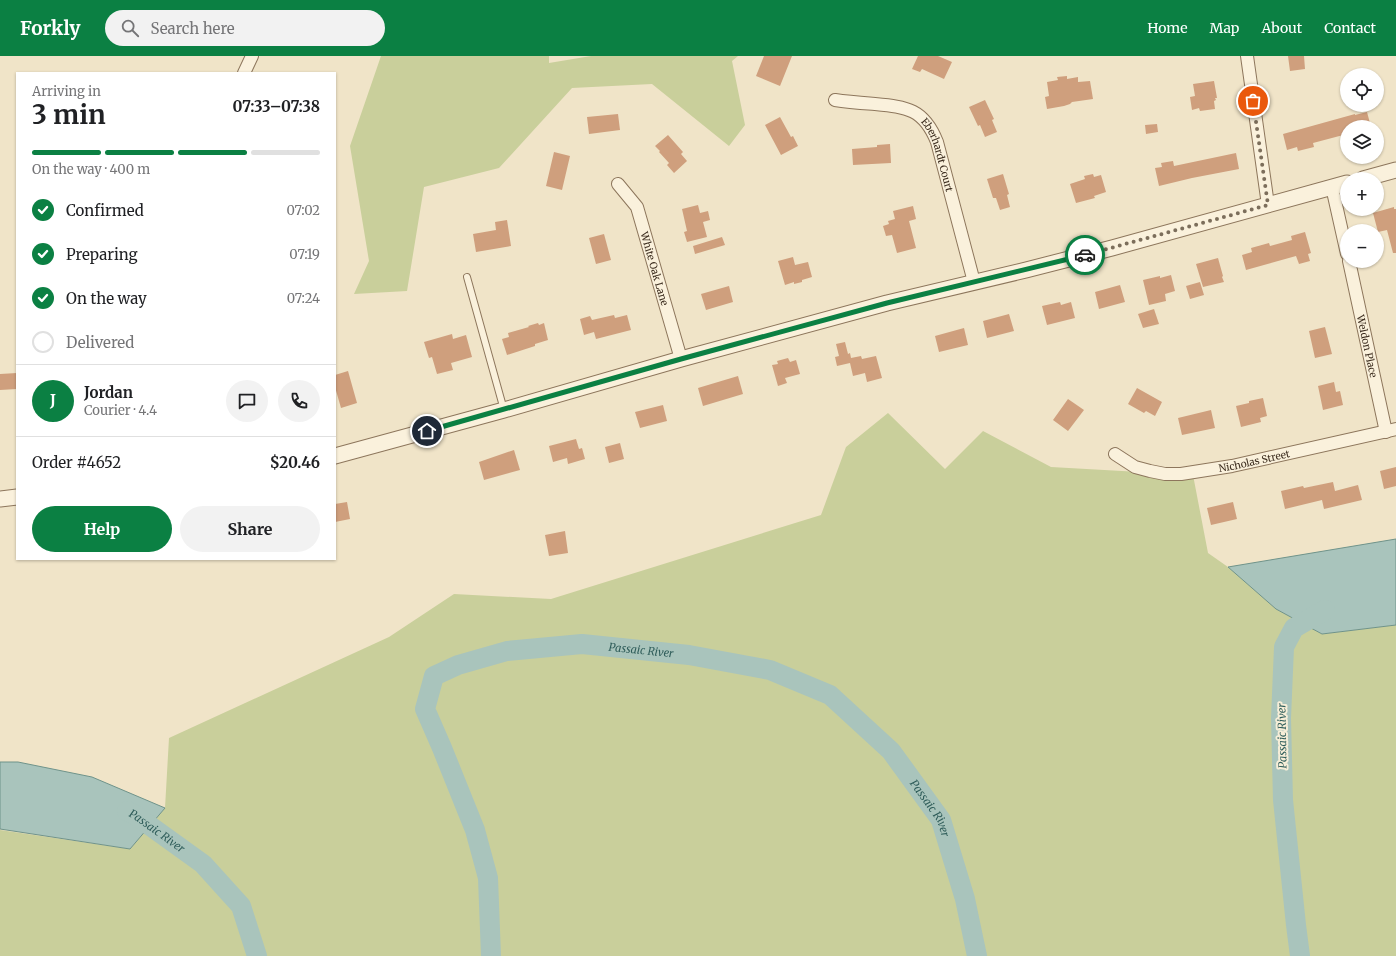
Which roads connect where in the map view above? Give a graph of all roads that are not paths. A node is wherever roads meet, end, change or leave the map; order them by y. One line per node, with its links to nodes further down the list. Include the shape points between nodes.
1 (252, 56): 3 (street)
2 (1247, 56): 10 (street)
3 (244, 72)
4 (835, 100): 14 (street, Eberhardt Court, via 899,106 920,116 931,128 937,142)
5 (1396, 170): 6 (street)
6 (1384, 173)
7 (618, 184): 15 (street, White Oak Lane, via 637,207)
8 (1340, 185): 9 (street)
9 (1332, 187): 10 (street); 11 (street)
10 (1268, 205): 14 (street, via 1112,248)
11 (1340, 224)
12 (1351, 268): 17 (street, Weldon Place)
13 (467, 277): 16 (lane)
14 (974, 282): 15 (street)
15 (681, 359): 16 (street)
16 (504, 410): 19 (street)
17 (1391, 430): 18 (street, Nicholas Street, via 1232,466 1181,474 1165,474 1135,467)
18 (1115, 454)
19 (336, 456)
20 (16, 497): 21 (street)
21 (0, 498)

